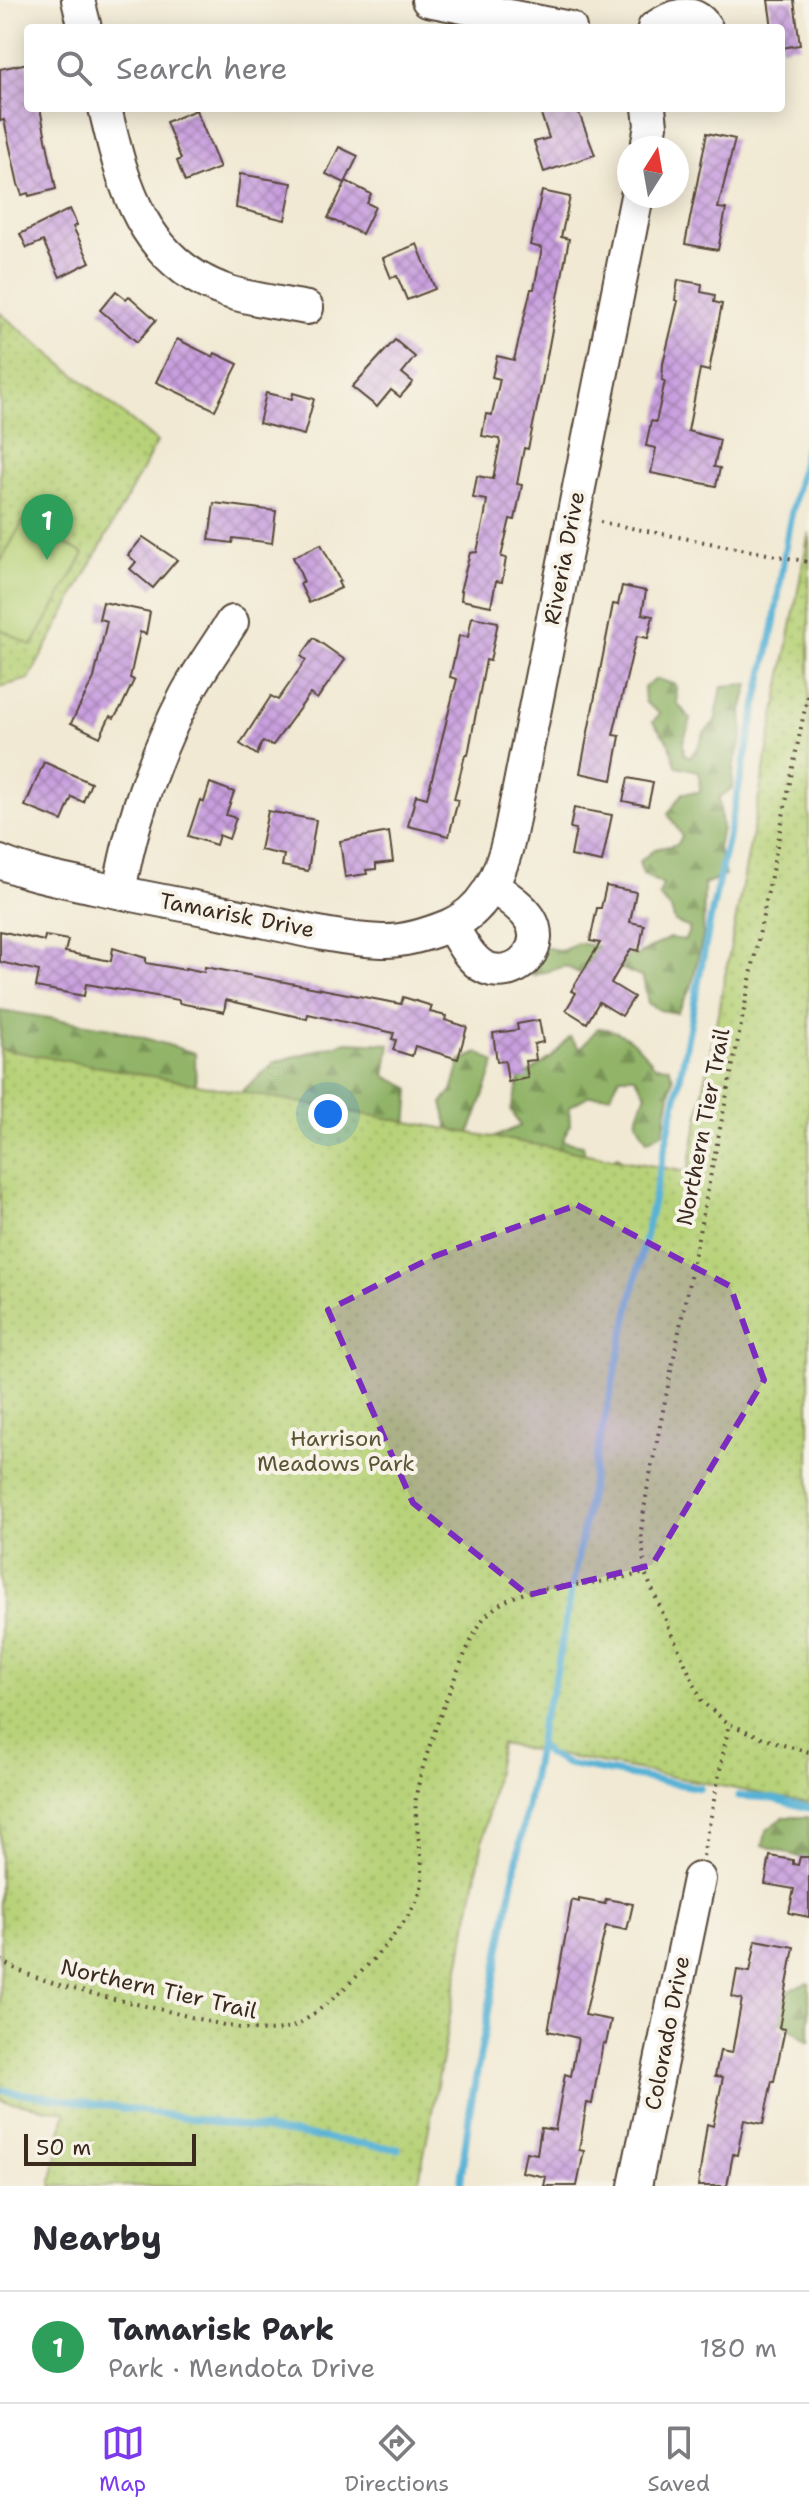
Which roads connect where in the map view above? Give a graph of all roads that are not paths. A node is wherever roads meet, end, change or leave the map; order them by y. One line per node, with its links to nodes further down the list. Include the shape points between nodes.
1 (78, 0): 3 (street)
2 (428, 0): 4 (street)
3 (84, 24)
4 (550, 24)
5 (662, 24): 6 (street, via 680,15)
6 (701, 24)
7 (106, 112): 11 (street, via 129,196 143,225 166,253 197,277 228,291)
8 (649, 112): 9 (street)
9 (649, 136)
10 (635, 208): 14 (street, Riveria Drive, via 504,863)
11 (307, 308)
12 (232, 622): 15 (street, via 168,731 146,789)
13 (0, 862): 15 (street, Tamarisk Drive, via 26,873)
14 (493, 886): 16 (street, Riveria Drive); 16 (street, via 531,920 534,948 528,959 491,970 471,956)
15 (119, 892): 16 (street, Tamarisk Drive, via 384,941 420,936)
16 (461, 918)
17 (699, 1879): 18 (street, Colorado Drive)
18 (635, 2186)

